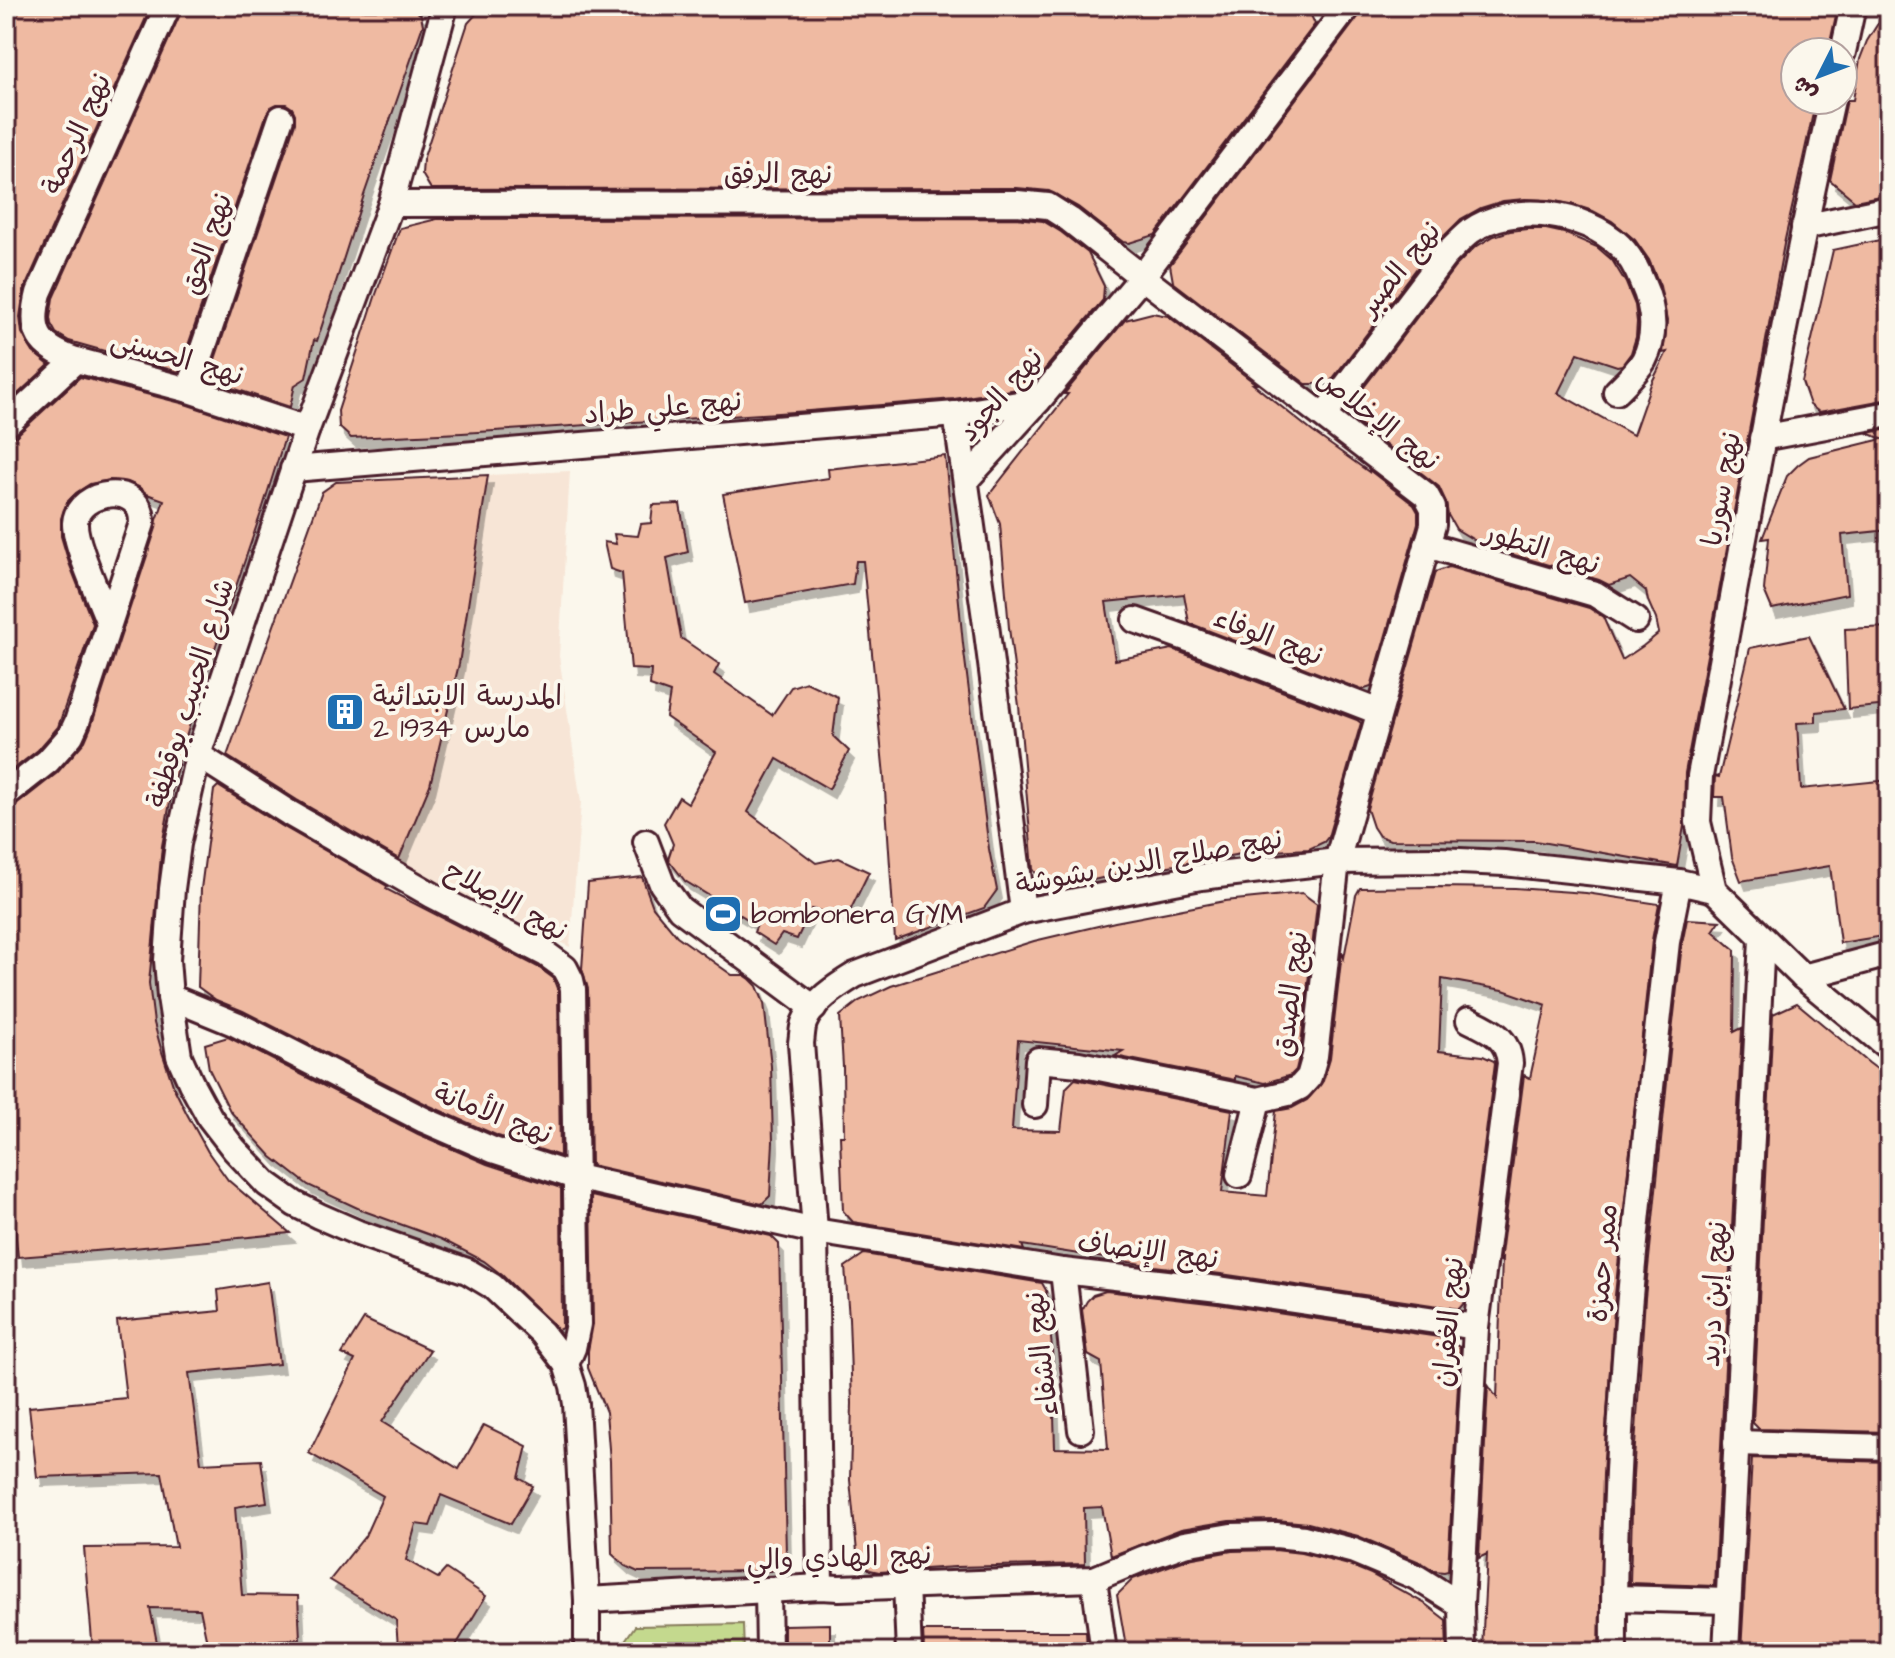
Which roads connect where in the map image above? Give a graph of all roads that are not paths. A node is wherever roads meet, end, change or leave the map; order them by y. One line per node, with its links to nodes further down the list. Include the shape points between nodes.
1 (168, 6): 12 (street, نهج الرحمة, via 39,293 34,313 39,335 52,351)
2 (445, 6): 8 (street, شارع الحبيب بوقطفة)
3 (1348, 6): 11 (street, نهج الجود)
4 (1853, 6): 5 (street)
5 (1846, 36)
6 (1828, 116): 10 (street, نهج سوريا)
7 (281, 118): 13 (street, نهج الحق)
8 (391, 204): 11 (street, نهج الرفق, via 1037,204 1070,220); 20 (street, شارع الحبيب بوقطفة)
9 (1889, 209): 10 (street)
10 (1804, 227): 21 (street, نهج سوريا)
11 (1142, 277): 15 (street, نهج الجود); 18 (street, نهج الإخلاص)
12 (76, 360): 13 (street, نهج الحسنى); 19 (street, نهج الحسنى)
13 (189, 390): 20 (street, نهج الحسنى)
14 (1616, 392): 18 (street, نهج الصبر, via 1638,370 1652,328 1647,293 1631,259 1607,236 1575,219 1519,215 1473,230 1444,257)
15 (1038, 401): 16 (street, نهج علي طراد); 23 (street, نهج الجود)
16 (956, 414): 22 (street, نهج علي طراد); 23 (street)
17 (1889, 414): 21 (street)
18 (1324, 415): 24 (street, نهج الإخلاص, via 1426,495 1434,514)
19 (6, 425)
20 (307, 429): 22 (street, شارع الحبيب بوقطفة)
21 (1762, 438): 34 (street, نهج سوريا, via 1700,776 1698,822)
22 (293, 469): 29 (street, شارع الحبيب بوقطفة)
23 (966, 480): 35 (street, نهج الجود)
24 (1427, 545): 26 (street, نهج التطور, via 1595,594); 28 (street, نهج الإخلاص)
25 (1135, 620): 28 (street, نهج الوفاء)
26 (1636, 620)
27 (109, 623): 27 (street, via 142,523 135,502 112,494 84,505 75,524); 30 (street, via 71,735)
28 (1379, 712): 32 (street, نهج الإخلاص)
29 (198, 755): 39 (street, شارع الحبيب بوقطفة, via 172,889); 46 (street, نهج الإصلاح, via 339,842 565,968 573,989)
30 (6, 794)
31 (646, 842): 40 (street, via 662,884 680,909)
32 (1337, 861): 33 (street, نهج صلاح الدين بشوشة, via 1504,863); 35 (street, نهج صلاح الدين بشوشة, via 1201,877); 43 (street, نهج الصدق, via 1312,1070 1293,1091)
33 (1679, 882): 34 (street, نهج صلاح الدين بشوشة); 58 (street, ممر حمزة, via 1667,942 1628,1309)
34 (1714, 890): 36 (street)
35 (1023, 911): 40 (street, نهج صلاح الدين بشوشة, via 855,975)
36 (1762, 939): 38 (street); 52 (street, نهج إبن دريد)
37 (1889, 954): 38 (street)
38 (1803, 977): 42 (street)
39 (170, 997): 46 (street, نهج الأمانة, via 236,1024 436,1126); 50 (street, شارع الحبيب بوقطفة, via 179,1056 191,1083 210,1118 267,1184 319,1216 467,1271 492,1286)
40 (814, 1008): 47 (street, via 803,1024 801,1060)
41 (1469, 1020): 49 (street, نهج الغفران, via 1500,1038 1510,1063)
42 (1889, 1048)
43 (1258, 1100): 44 (street, نهج الصدق, via 1038,1060); 45 (street)
44 (1035, 1105)
45 (1239, 1175)
46 (576, 1177): 47 (street, نهج الأمانة); 50 (street, نهج الإصلاح, via 578,1324)
47 (815, 1231): 48 (street, نهج الإنصاف); 56 (street)
48 (1063, 1271): 49 (street, نهج الإنصاف); 51 (street, نهج الشفاء)
49 (1476, 1327): 61 (street, نهج الغفران)
50 (566, 1364): 59 (street, شارع الحبيب بوقطفة, via 576,1404)
51 (1081, 1430)
52 (1736, 1443): 53 (street); 60 (street, نهج إبن دريد)
53 (1889, 1447)
54 (1094, 1579): 55 (street, نهج الهادي والي); 61 (street, via 1184,1544 1276,1535 1354,1551 1416,1577); 65 (street)
55 (906, 1585): 56 (street, نهج الهادي والي); 64 (street)
56 (820, 1587): 57 (street, نهج الهادي والي)
57 (768, 1590): 59 (street, نهج الهادي والي); 63 (street)
58 (1615, 1598): 60 (street); 67 (street, ممر حمزة)
59 (587, 1600): 62 (street, شارع الحبيب بوقطفة)
60 (1728, 1601): 68 (street, نهج إبن دريد)
61 (1461, 1605): 66 (street, نهج الغفران)
62 (587, 1652)
63 (769, 1652)
64 (909, 1652)
65 (1104, 1652)
66 (1462, 1652)
67 (1614, 1652)
68 (1726, 1652)

